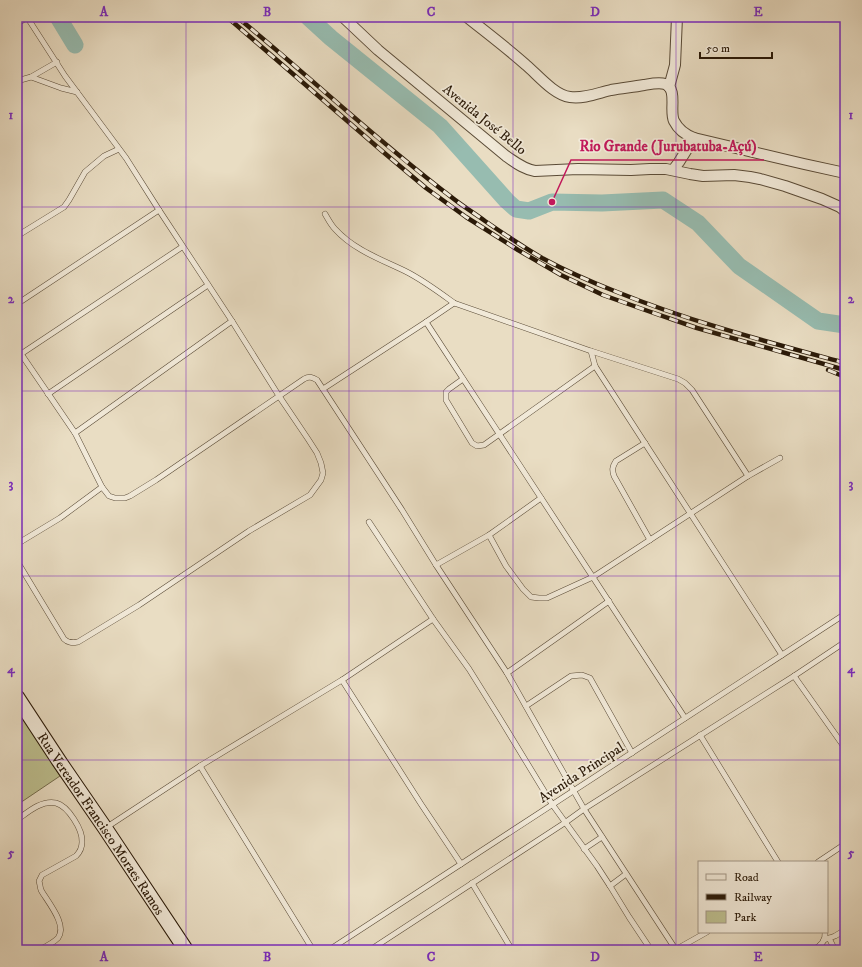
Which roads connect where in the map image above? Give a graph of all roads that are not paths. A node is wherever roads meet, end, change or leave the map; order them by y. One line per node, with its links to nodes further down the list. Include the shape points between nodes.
1 (27, 17): 5 (lane); 6 (lane)
2 (343, 17): 13 (street, Avenida José Bello, via 378,50 506,156 528,170)
3 (467, 17): 9 (street, via 554,90 568,97 650,84 665,84)
4 (678, 17): 9 (street, via 675,64)
5 (17, 24)
6 (56, 62): 7 (lane); 10 (lane)
7 (31, 77): 8 (lane); 10 (lane)
8 (17, 81)
9 (669, 87): 11 (street, via 674,120 682,131)
10 (77, 92): 12 (lane)
11 (694, 138): 13 (street); 14 (street)
12 (119, 149): 15 (lane); 18 (lane, via 104,156 85,172 64,207)
13 (673, 170): 16 (street, Avenida José Bello, via 703,176 734,175 760,179 822,199)
14 (845, 173)
15 (159, 210): 19 (lane); 22 (lane)
16 (845, 211)
17 (324, 214): 21 (lane, via 334,228 352,244 406,272)
18 (17, 236)
19 (182, 247): 20 (lane); 27 (lane)
20 (208, 285): 23 (lane); 31 (lane)
21 (454, 303): 24 (lane); 26 (lane)
22 (17, 304)
23 (232, 321): 32 (lane); 33 (lane)
24 (426, 322): 29 (lane); 30 (lane)
25 (17, 348): 27 (lane)
26 (591, 351): 28 (lane); 37 (lane, via 685,382)
27 (21, 354): 31 (lane)
28 (595, 366): 34 (lane); 35 (lane)
29 (464, 379): 34 (lane); 34 (lane, via 446,392 446,400 472,443 477,446 484,445)
30 (323, 389): 32 (lane, via 317,380 307,377); 46 (lane)
31 (48, 394): 33 (lane)
32 (279, 396): 38 (lane, via 130,496 115,498 109,496); 45 (lane, via 317,453 323,473 321,480 310,495 249,531 139,605 85,638 75,643 67,642)
33 (75, 433): 38 (lane)
34 (499, 434): 39 (lane)
35 (645, 444): 40 (lane); 43 (lane, via 616,461 612,470)
36 (780, 458): 37 (lane)
37 (748, 476): 40 (lane)
38 (102, 487): 44 (lane, via 60,518)
39 (542, 498): 42 (lane); 47 (lane)
40 (691, 514): 43 (lane); 52 (lane)
41 (369, 522): 50 (lane)
42 (489, 535): 46 (lane); 47 (lane, via 518,584 531,597 547,598)
43 (650, 540): 47 (lane)
44 (17, 544)
45 (17, 561)
46 (436, 565): 53 (lane)
47 (593, 577): 48 (lane)
48 (609, 601): 53 (lane); 58 (lane)
49 (845, 614): 52 (lane, Avenida Principal)
50 (433, 619): 55 (lane); 64 (lane, via 473,675)
51 (845, 642): 54 (lane)
52 (782, 655): 58 (lane, Avenida Principal)
53 (507, 673): 57 (lane)
54 (794, 676): 59 (lane); 60 (lane)
55 (342, 680): 62 (lane); 74 (lane)
56 (17, 697): 68 (street, Rua Vereador Francisco Moraes Ramos)
57 (526, 706): 61 (lane, via 571,676 582,675 590,678); 63 (lane)
58 (685, 718): 61 (lane, Avenida Principal)
59 (700, 735): 65 (lane); 72 (lane)
60 (845, 748)
61 (632, 753): 63 (lane, Avenida Principal)
62 (200, 766): 68 (lane); 84 (lane)
63 (574, 791): 64 (lane, Avenida Principal); 65 (lane)
64 (552, 804): 67 (lane); 74 (lane, Avenida Principal)
65 (584, 809): 67 (lane); 69 (lane)
66 (17, 820): 82 (lane, via 38,806 56,803 67,810 80,828 80,852 42,875 39,881 40,888 60,925 57,938)
67 (566, 822): 71 (lane); 76 (lane)
68 (105, 828): 83 (street, Rua Vereador Francisco Moraes Ramos)
69 (602, 837): 71 (lane); 75 (lane)
70 (845, 844): 73 (lane)
71 (584, 849): 77 (lane)
72 (777, 861)
73 (820, 861)
74 (461, 864): 85 (lane, Avenida Principal)
75 (626, 874): 77 (lane); 89 (lane)
76 (472, 883): 86 (lane); 87 (lane)
77 (610, 886): 88 (lane)
78 (845, 930): 81 (lane)
79 (705, 933): 89 (lane)
80 (825, 933): 81 (lane)
81 (827, 939): 90 (lane); 91 (lane)
82 (39, 950)
83 (186, 950)
84 (313, 950)
85 (329, 950)
86 (370, 950)
87 (512, 950)
88 (651, 950)
89 (676, 950)
90 (813, 950)
91 (835, 950)

